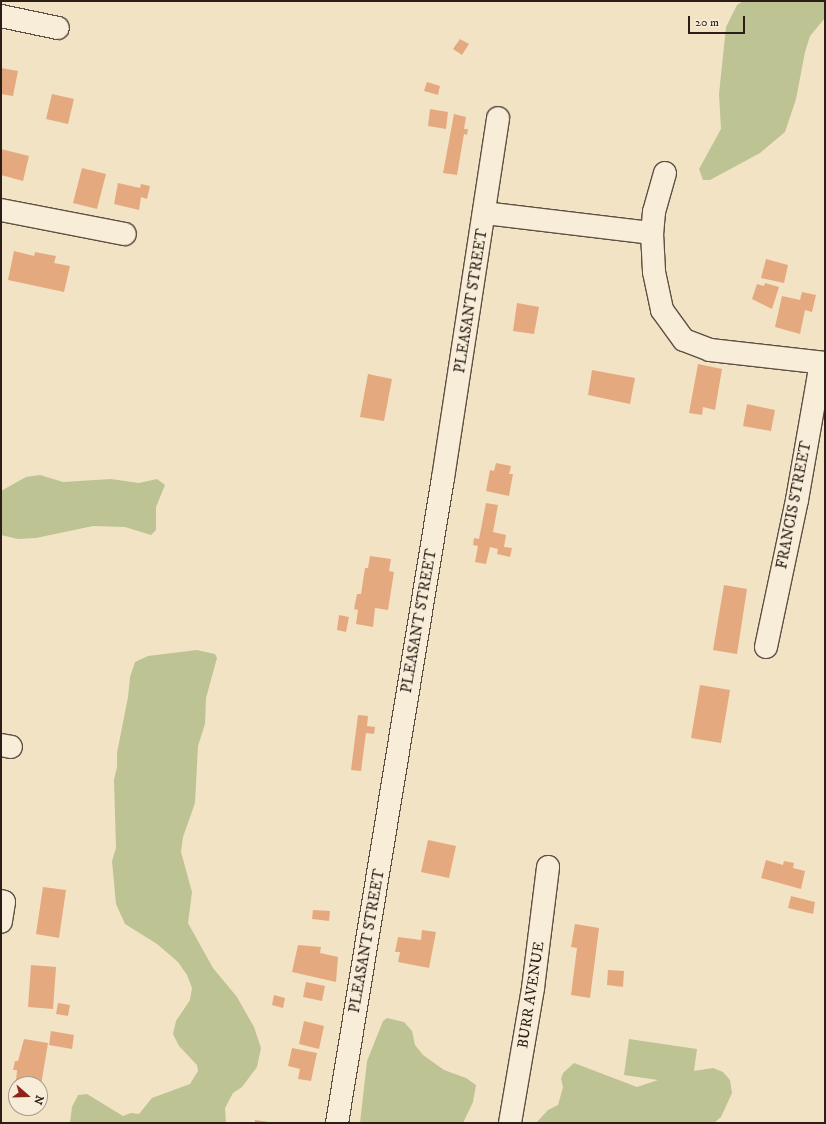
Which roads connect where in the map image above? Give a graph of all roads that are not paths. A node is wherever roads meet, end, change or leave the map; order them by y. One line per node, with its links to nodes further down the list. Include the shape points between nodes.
1 (1, 16): 2 (street)
2 (58, 28)
3 (498, 118): 6 (street, PLEASANT STREET)
4 (665, 173): 7 (street, via 654,212)
5 (1, 210): 8 (street)
6 (484, 213): 7 (street); 12 (street, PLEASANT STREET, via 394,784)
7 (652, 233): 9 (street, via 654,272 662,310 684,340 710,350)
8 (124, 234)
9 (823, 363): 10 (street, FRANCIS STREET)
10 (766, 647)
11 (548, 867): 13 (street, BURR AVENUE, via 533,988)
12 (337, 1123)
13 (510, 1123)

